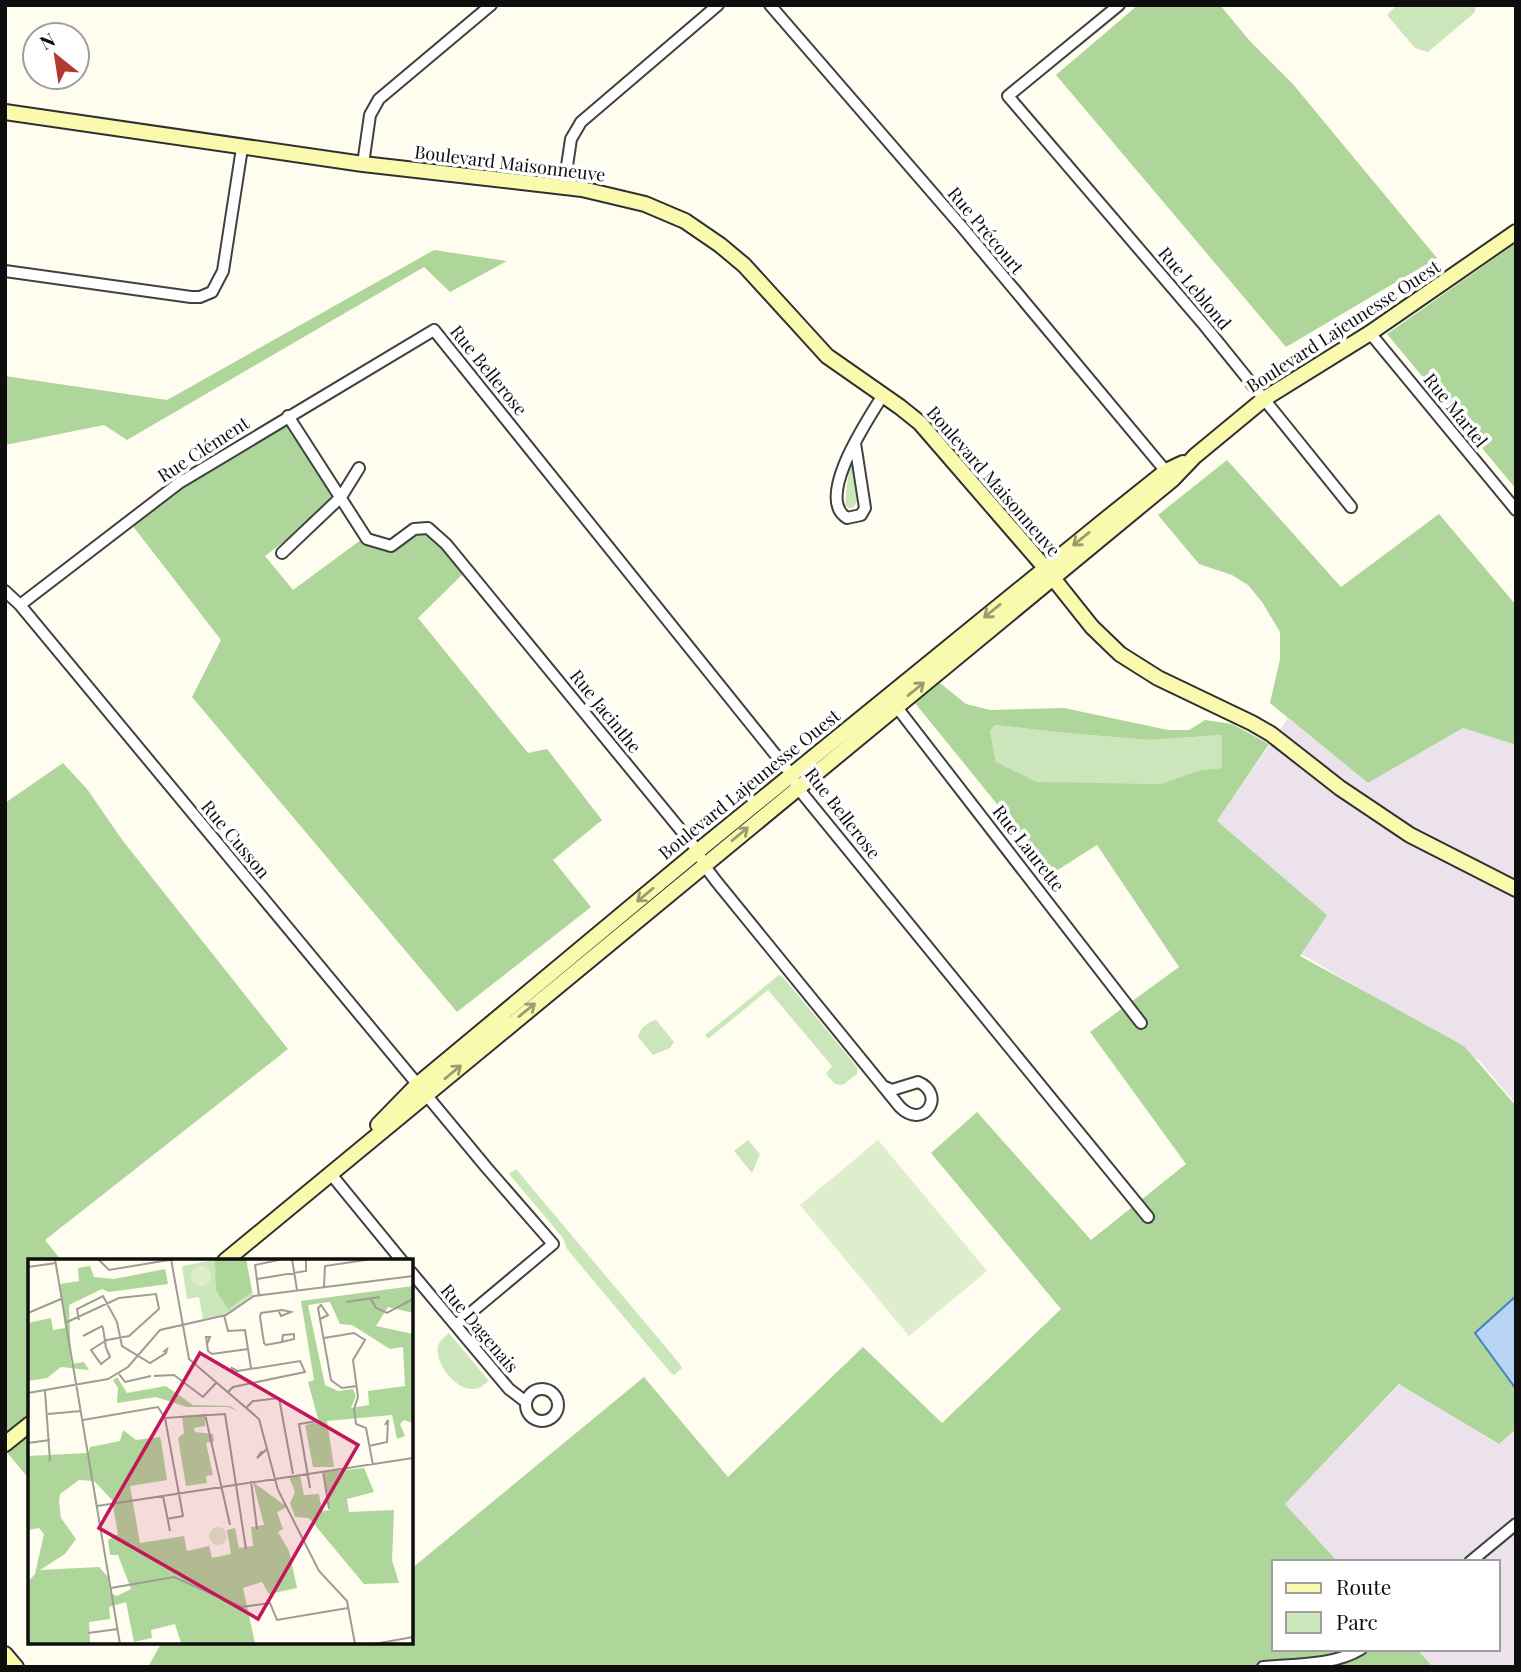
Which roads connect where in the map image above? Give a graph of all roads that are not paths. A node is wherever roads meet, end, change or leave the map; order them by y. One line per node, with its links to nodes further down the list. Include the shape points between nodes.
1 (491, 5): 7 (street, via 379,99 370,115)
2 (718, 5): 8 (street, via 581,122 571,139)
3 (770, 5): 18 (street, Rue Précourt)
4 (1119, 5): 14 (street, Rue Leblond, via 1008,96)
5 (5, 112): 6 (street, Boulevard Maisonneuve)
6 (242, 148): 7 (street, Boulevard Maisonneuve); 10 (street, via 223,271 212,292 191,297)
7 (363, 164): 8 (street, Boulevard Maisonneuve)
8 (564, 186): 13 (street, Boulevard Maisonneuve, via 645,204 706,234 744,265 827,356)
9 (1516, 232): 12 (street, Boulevard Lajeunesse Ouest)
10 (5, 271)
11 (434, 330): 15 (street, Rue Clément); 27 (street, Rue Bellerose)
12 (1370, 333): 14 (street, Boulevard Lajeunesse Ouest); 21 (street, Rue Martel)
13 (883, 395): 16 (street); 23 (street, Boulevard Maisonneuve, via 926,429)
14 (1264, 399): 18 (street, Boulevard Lajeunesse Ouest); 20 (street, Rue Leblond)
15 (288, 416): 19 (street, Rue Jacinthe); 25 (street, Rue Clément, via 179,483)
16 (855, 443): 16 (street, via 837,495 838,509 847,518 861,515 864,508)
17 (359, 468): 19 (street)
18 (1169, 475): 23 (street, Boulevard Lajeunesse Ouest)
19 (340, 497): 22 (street); 28 (street, Rue Jacinthe, via 367,539 391,546 414,529 428,528 446,544)
20 (1351, 507)
21 (1516, 510)
22 (282, 553)
23 (1049, 573): 26 (street, Boulevard Lajeunesse Ouest); 30 (street, Boulevard Maisonneuve, via 1097,633 1130,661 1252,723 1409,835)
24 (5, 591): 25 (street)
25 (20, 605): 33 (street, Rue Cusson)
26 (892, 700): 27 (street, Boulevard Lajeunesse Ouest); 31 (street, Rue Laurette)
27 (794, 781): 28 (street, Boulevard Lajeunesse Ouest); 29 (street, Boulevard Lajeunesse Ouest, one-way to 27); 35 (street, Rue Bellerose)
28 (698, 851): 29 (street, Rue Jacinthe); 33 (street, Boulevard Lajeunesse Ouest, one-way to 33)
29 (704, 865): 32 (street, Rue Jacinthe); 33 (street, Boulevard Lajeunesse Ouest, one-way to 29)
30 (1516, 888)
31 (1141, 1023)
32 (885, 1087)
33 (421, 1090): 34 (street, Boulevard Lajeunesse Ouest); 39 (street, Rue Cusson, via 553,1244)
34 (330, 1173): 36 (street, Boulevard Lajeunesse Ouest); 37 (street)
35 (1147, 1217)
36 (227, 1259)
37 (400, 1259)
38 (413, 1274): 39 (street, Rue Dagenais)
39 (456, 1325): 40 (street, Rue Dagenais, via 509,1389)
40 (526, 1402)
41 (28, 1426): 42 (street)
42 (5, 1444)
43 (1516, 1524): 44 (street)
44 (1472, 1560)
45 (1358, 1651): 48 (street, via 1326,1661)
46 (5, 1654): 47 (street)
47 (16, 1667)
48 (1263, 1667)

